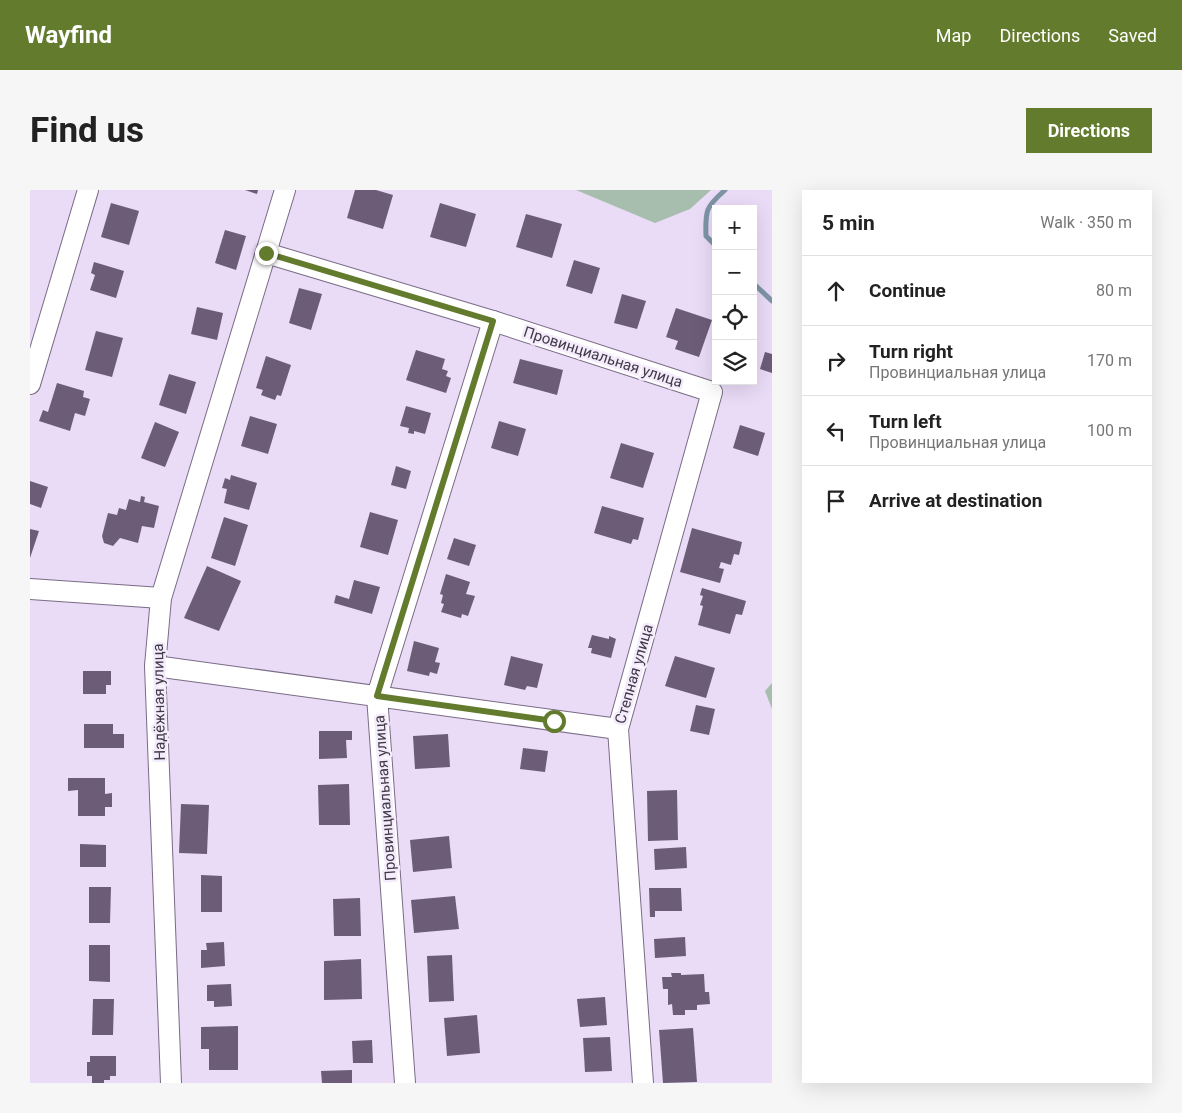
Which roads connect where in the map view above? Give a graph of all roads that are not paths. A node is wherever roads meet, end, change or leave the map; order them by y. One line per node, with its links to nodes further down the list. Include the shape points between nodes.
1 (88, 190): 5 (street)
2 (285, 190): 3 (street, Надёжная улица)
3 (266, 253): 4 (street, Провинциальная улица); 8 (street, Надёжная улица)
4 (493, 321): 6 (street, Провинциальная улица); 10 (street, Провинциальная улица)
5 (30, 384)
6 (712, 392): 11 (street, Степная улица)
7 (30, 589): 8 (street)
8 (161, 598): 9 (street, Надёжная улица)
9 (156, 666): 10 (street); 12 (street, Надёжная улица)
10 (377, 696): 11 (street); 13 (street, Провинциальная улица)
11 (618, 729): 14 (street, Степная улица)
12 (171, 1083)
13 (405, 1083)
14 (643, 1083)

